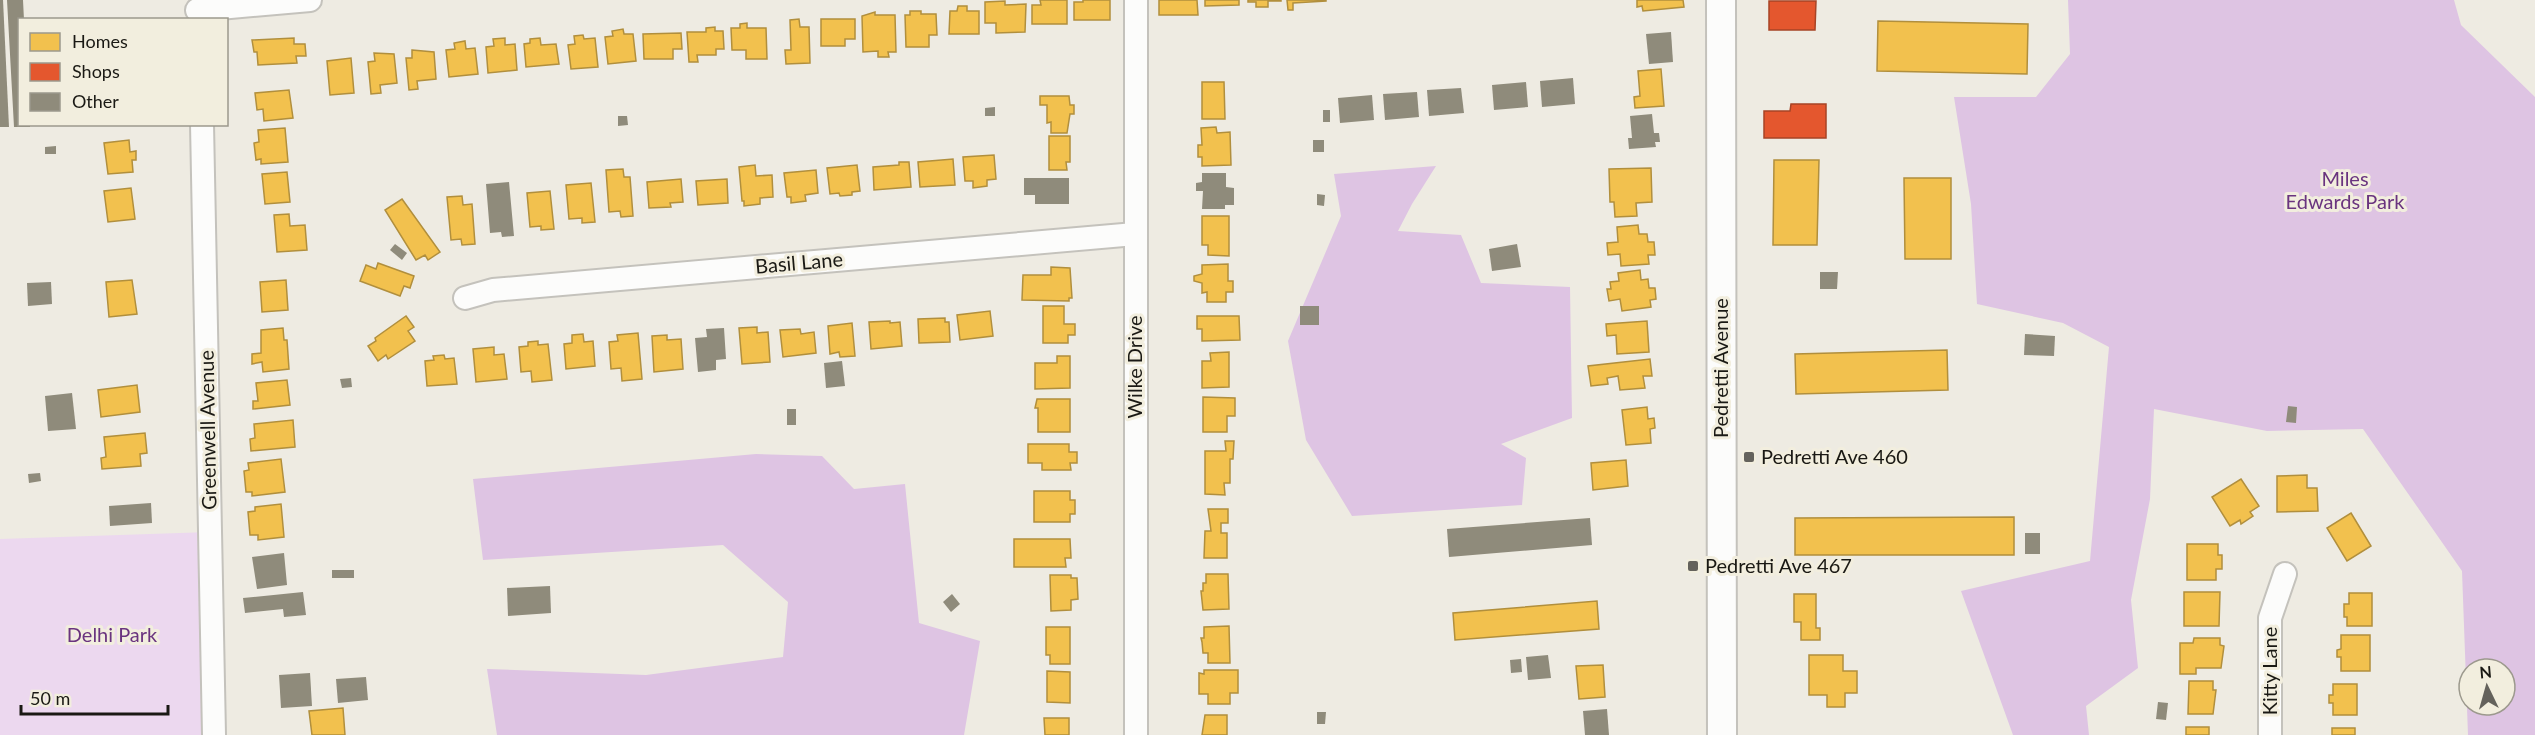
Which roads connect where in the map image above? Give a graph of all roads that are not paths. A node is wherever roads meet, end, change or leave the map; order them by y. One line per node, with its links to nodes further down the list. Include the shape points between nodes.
1 (310, 0): 4 (street)
2 (1136, 0): 6 (street, Wilke Drive)
3 (1721, 0): 11 (street, Pedretti Avenue)
4 (196, 10)
5 (202, 126): 9 (street, Greenwell Avenue)
6 (1135, 234): 7 (street, Basil Lane, via 493,291); 10 (street, Wilke Drive)
7 (465, 298)
8 (2284, 574): 12 (street, Kitty Lane, via 2270,618)
9 (214, 735)
10 (1136, 735)
11 (1722, 735)
12 (2270, 735)

